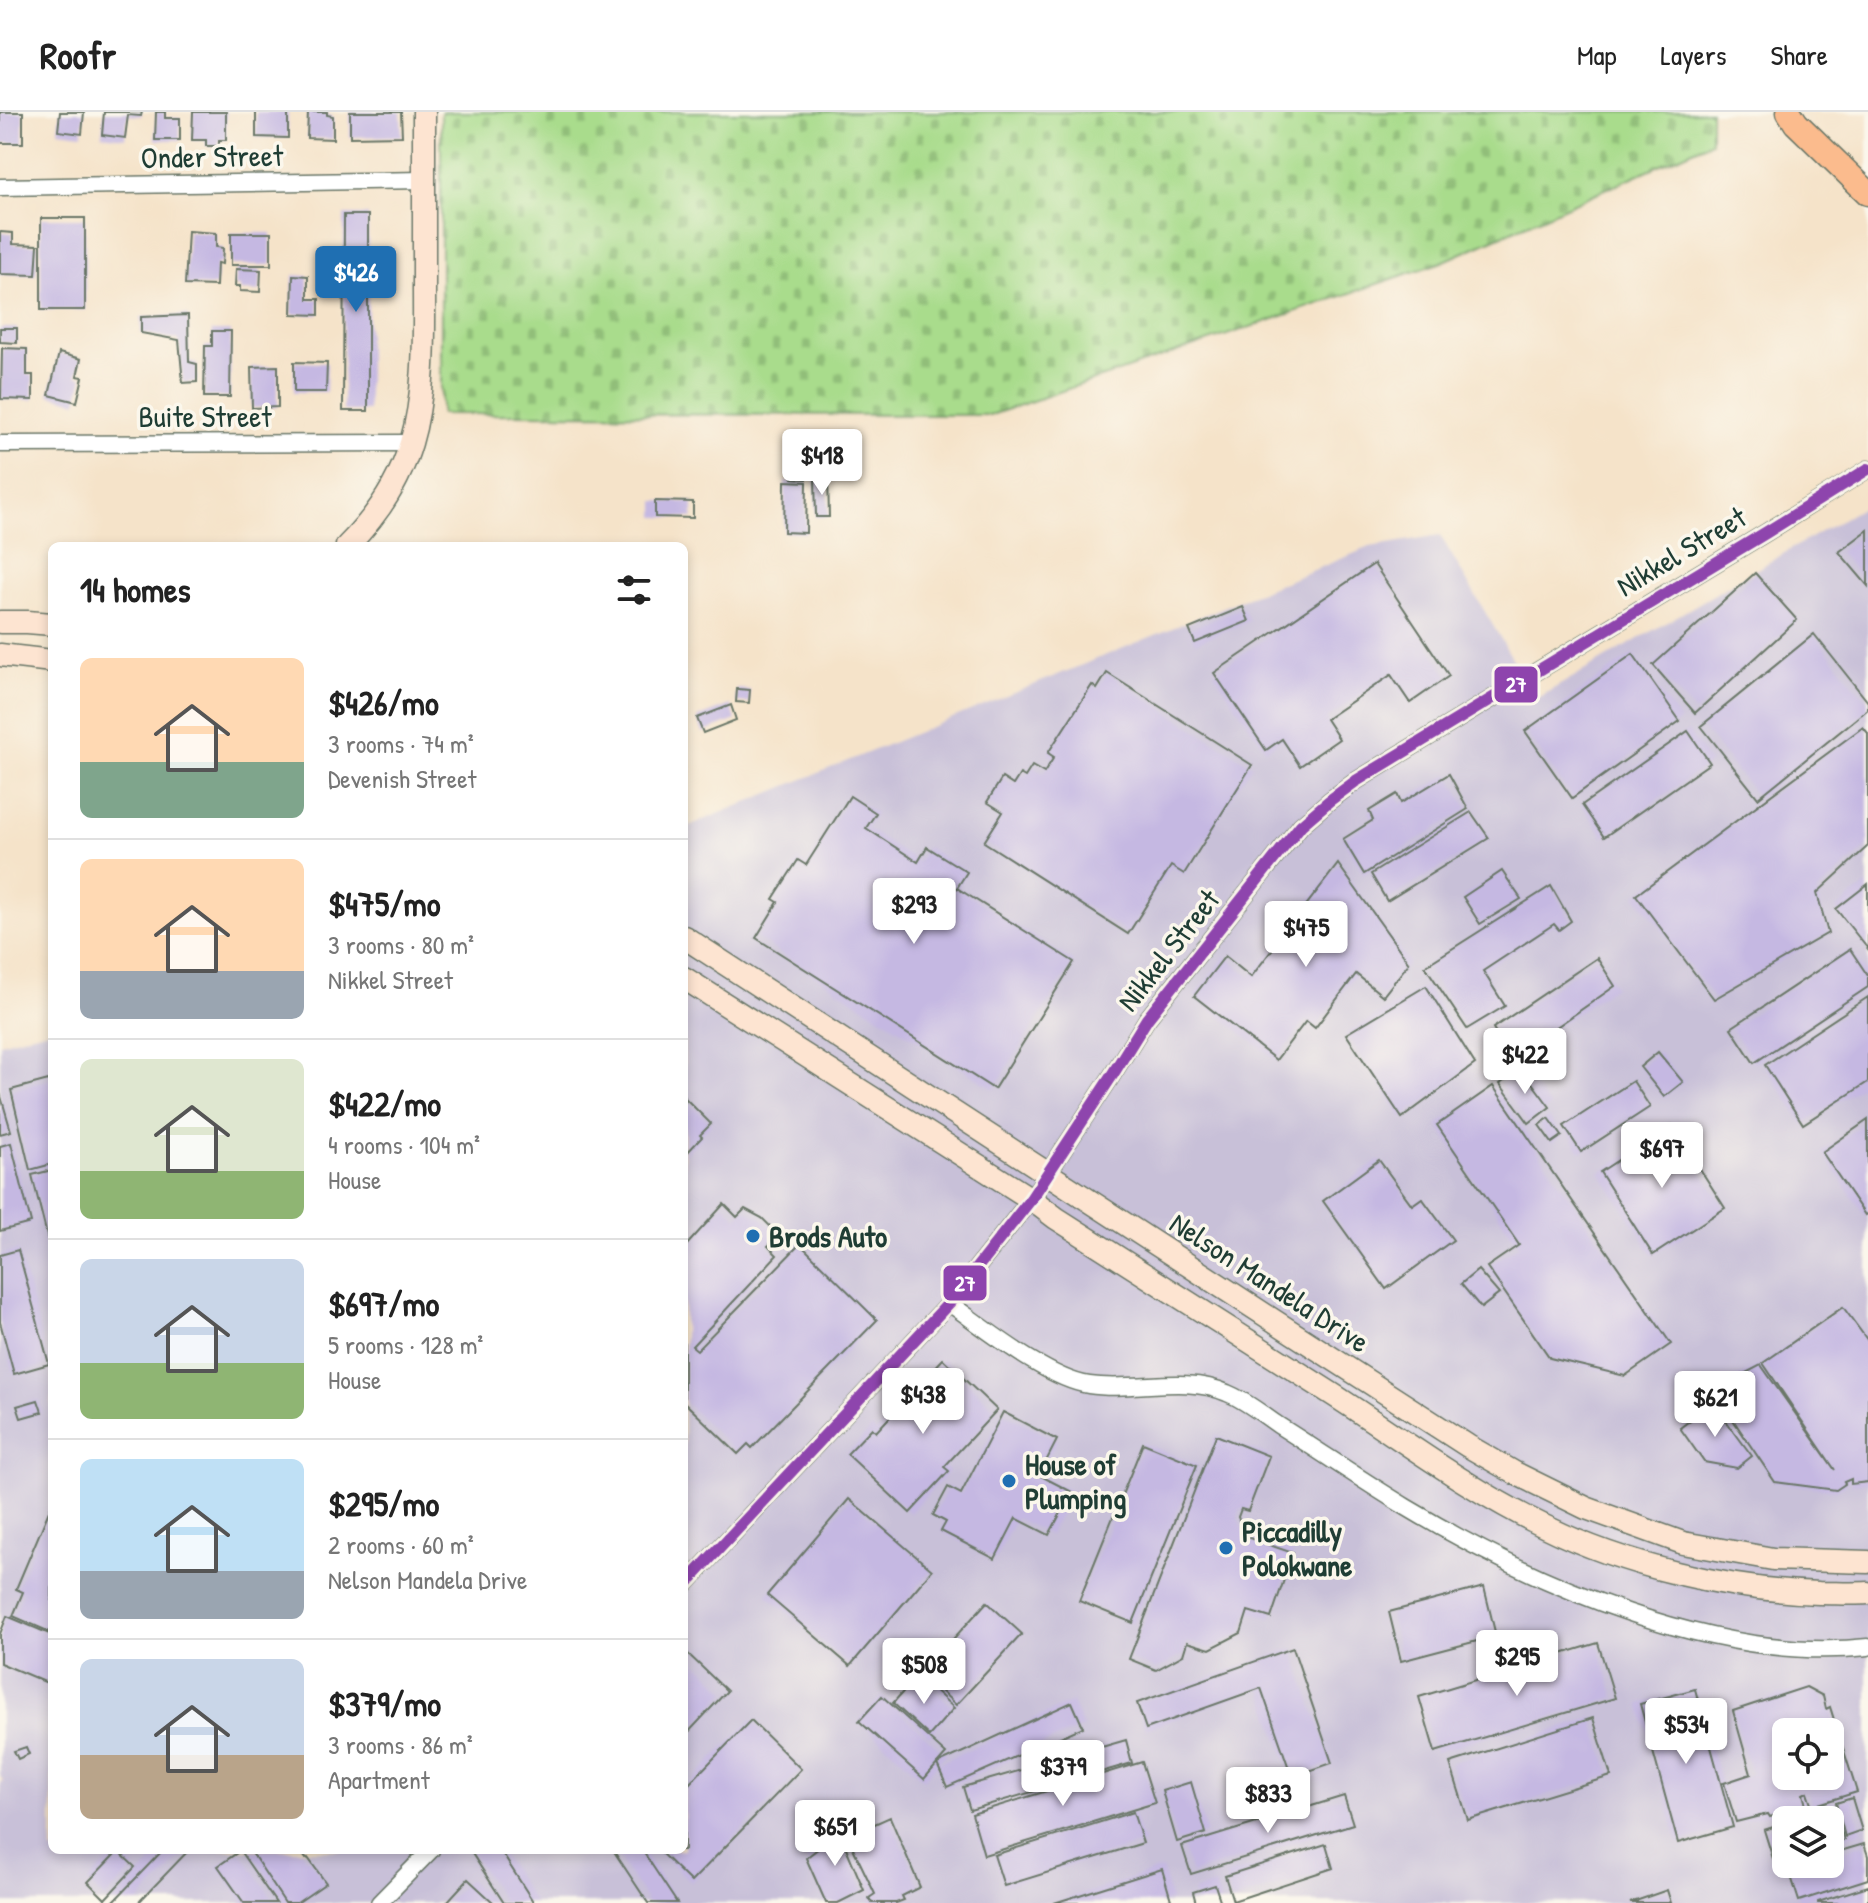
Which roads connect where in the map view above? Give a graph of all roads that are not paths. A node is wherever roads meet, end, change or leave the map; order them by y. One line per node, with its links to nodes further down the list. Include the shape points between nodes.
1 (424, 112): 3 (main road)
2 (1789, 112): 5 (main road)
3 (424, 180): 4 (street, Onder Street); 6 (main road, via 424,341)
4 (0, 187)
5 (1868, 193)
6 (411, 443): 7 (street, Buite Street); 9 (main road, via 384,503)
7 (0, 444)
8 (1868, 469): 16 (street, Nikkel Street, via 1356,781 1301,825 1147,1019)
9 (350, 542)
10 (0, 622): 11 (main road)
11 (48, 624)
12 (0, 655): 13 (main road)
13 (48, 661)
14 (688, 940): 16 (main road, Nelson Mandela Drive)
15 (688, 981): 17 (main road, Nelson Mandela Drive)
16 (1048, 1174): 17 (street, Nikkel Street); 19 (main road, Nelson Mandela Drive, via 1468,1446 1554,1493 1683,1543 1773,1559)
17 (1031, 1199): 18 (street, Nikkel Street); 21 (main road, Nelson Mandela Drive, via 1456,1476 1545,1527 1699,1579 1783,1592)
18 (949, 1303): 20 (street, Nikkel Street); 22 (street, via 1070,1380 1113,1387 1189,1384 1227,1393 1406,1508 1565,1588 1681,1628 1740,1641 1837,1650)
19 (1868, 1562)
20 (688, 1582)
21 (1868, 1593)
22 (1868, 1647)
23 (427, 1854): 24 (street)
24 (379, 1903)

